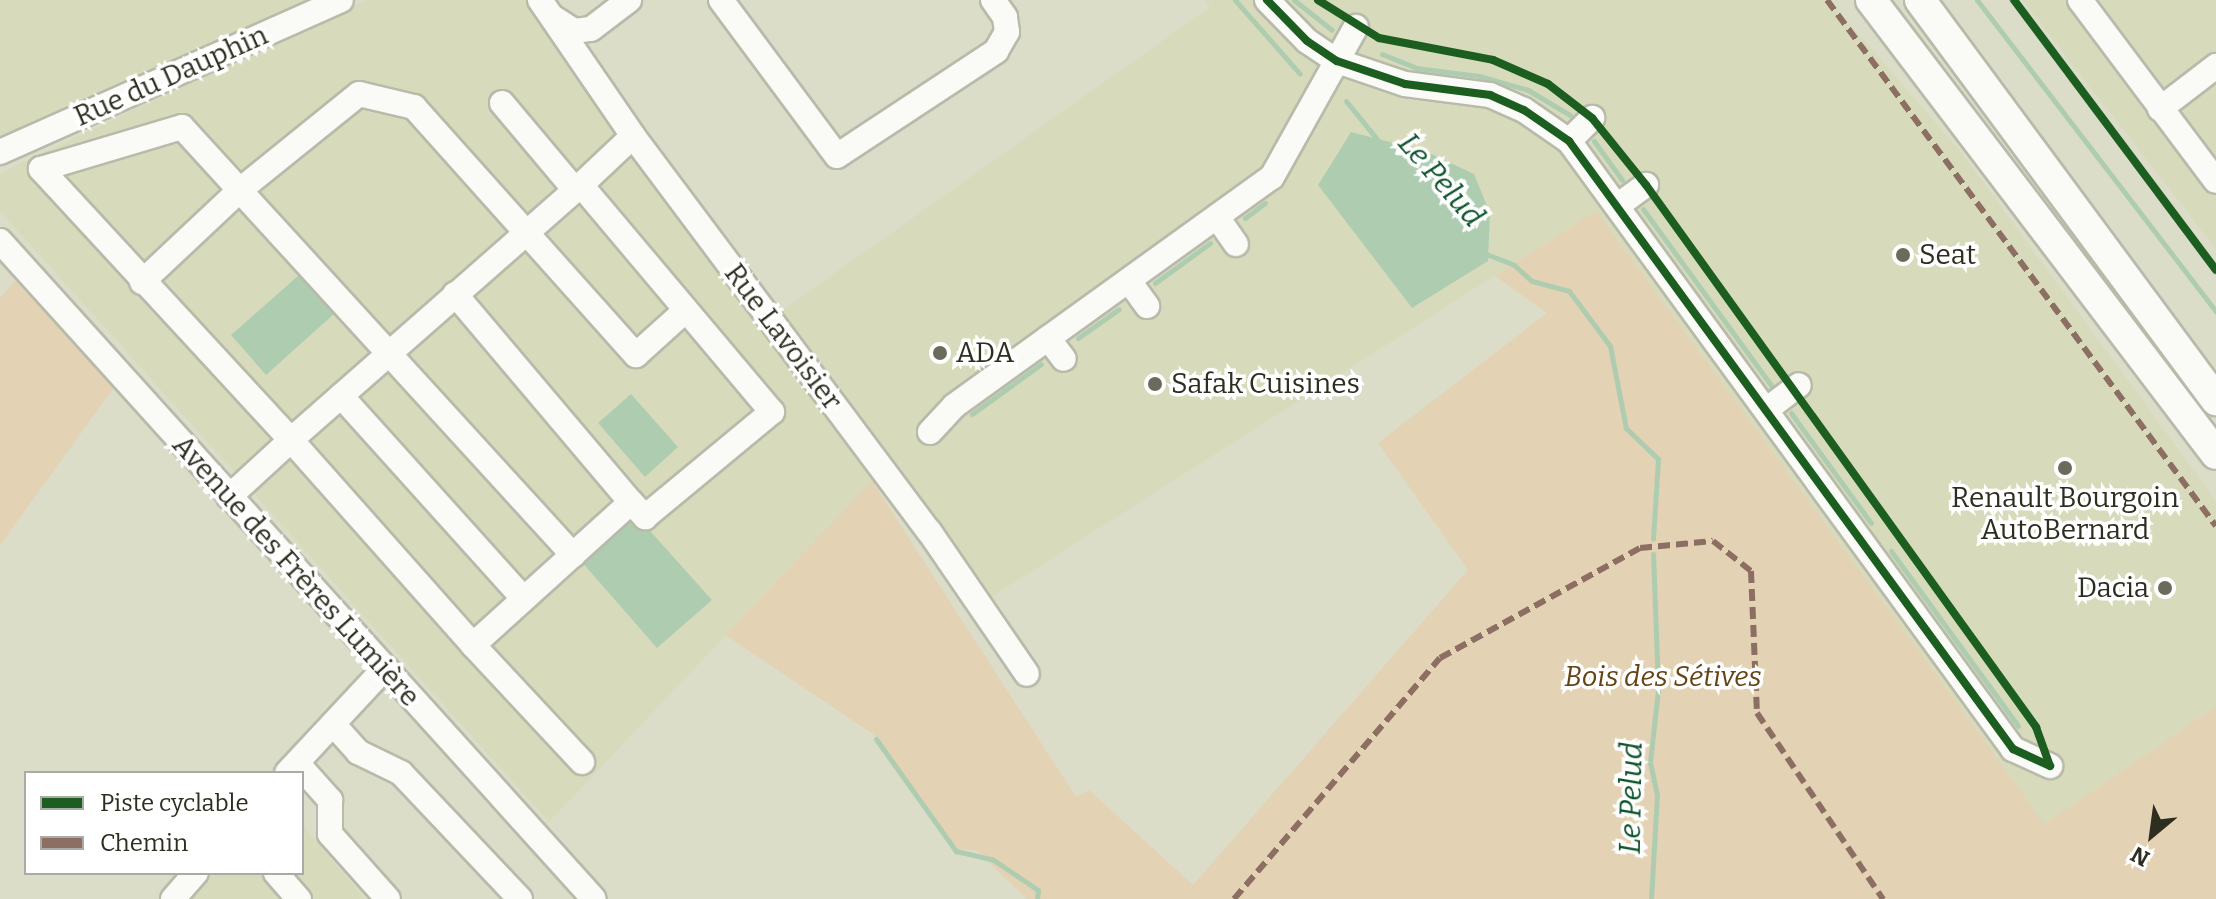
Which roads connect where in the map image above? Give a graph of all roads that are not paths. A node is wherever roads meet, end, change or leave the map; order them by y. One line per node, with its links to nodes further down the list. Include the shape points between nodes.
1 (341, 0): 19 (street, Rue du Dauphin)
2 (606, 0): 10 (street, via 577,18)
3 (629, 0): 10 (street, via 591,29 574,31)
4 (721, 0): 5 (street, via 837,156 996,51 1007,32 1005,17)
5 (993, 0)
6 (1267, 0): 12 (street, via 1307,41)
7 (1871, 0): 43 (main road)
8 (1920, 0): 39 (main road)
9 (2080, 0): 15 (street)
10 (544, 8): 17 (street, Rue Lavoisier)
11 (1356, 27): 12 (street)
12 (1337, 61): 18 (street, via 1405,84 1490,95 1524,110); 25 (street, via 1272,177)
13 (2216, 66): 15 (street)
14 (502, 103): 22 (street)
15 (2160, 109): 20 (street)
16 (1592, 118): 18 (street)
17 (633, 136): 22 (street); 50 (street, Rue Lavoisier, via 824,395 866,443)
18 (1569, 141): 24 (street)
19 (0, 152)
20 (2216, 181)
21 (1646, 185): 24 (street)
22 (578, 187): 26 (street); 33 (street)
23 (240, 190): 26 (street, via 359,94 414,107); 30 (street); 30 (street, via 182,127 41,169); 35 (street)
24 (1617, 206): 40 (street)
25 (1217, 217): 28 (street); 29 (street)
26 (525, 232): 31 (street); 33 (street, via 636,355)
27 (0, 241): 44 (street, Avenue des Frères Lumière)
28 (1236, 244)
29 (1129, 281): 32 (street); 34 (street)
30 (142, 282): 42 (street)
31 (455, 294): 35 (street); 45 (street)
32 (1147, 306)
33 (686, 310): 45 (street, via 772,412 645,517)
34 (1048, 338): 36 (street); 41 (street, via 954,406)
35 (389, 353): 38 (street); 46 (street)
36 (1064, 359)
37 (1799, 385): 40 (street)
38 (341, 396): 42 (street); 47 (street)
39 (2216, 400)
40 (1766, 410): 53 (street, via 2013,749)
41 (930, 432)
42 (291, 440): 44 (street); 48 (street)
43 (2216, 454)
44 (229, 497): 49 (street, Avenue des Frères Lumière)
45 (631, 502): 46 (street)
46 (573, 555): 47 (street)
47 (524, 599): 48 (street)
48 (473, 645): 52 (street)
49 (385, 668): 51 (street); 58 (street, Avenue des Frères Lumière)
50 (1027, 674)
51 (333, 724): 54 (street); 62 (street, via 358,752 401,773)
52 (582, 762)
53 (2050, 766)
54 (292, 768)
55 (304, 778): 61 (street, via 330,800 330,834)
56 (194, 875): 59 (street)
57 (278, 875): 60 (street)
58 (590, 898)
59 (173, 899)
60 (299, 899)
61 (388, 899)
62 (520, 899)

